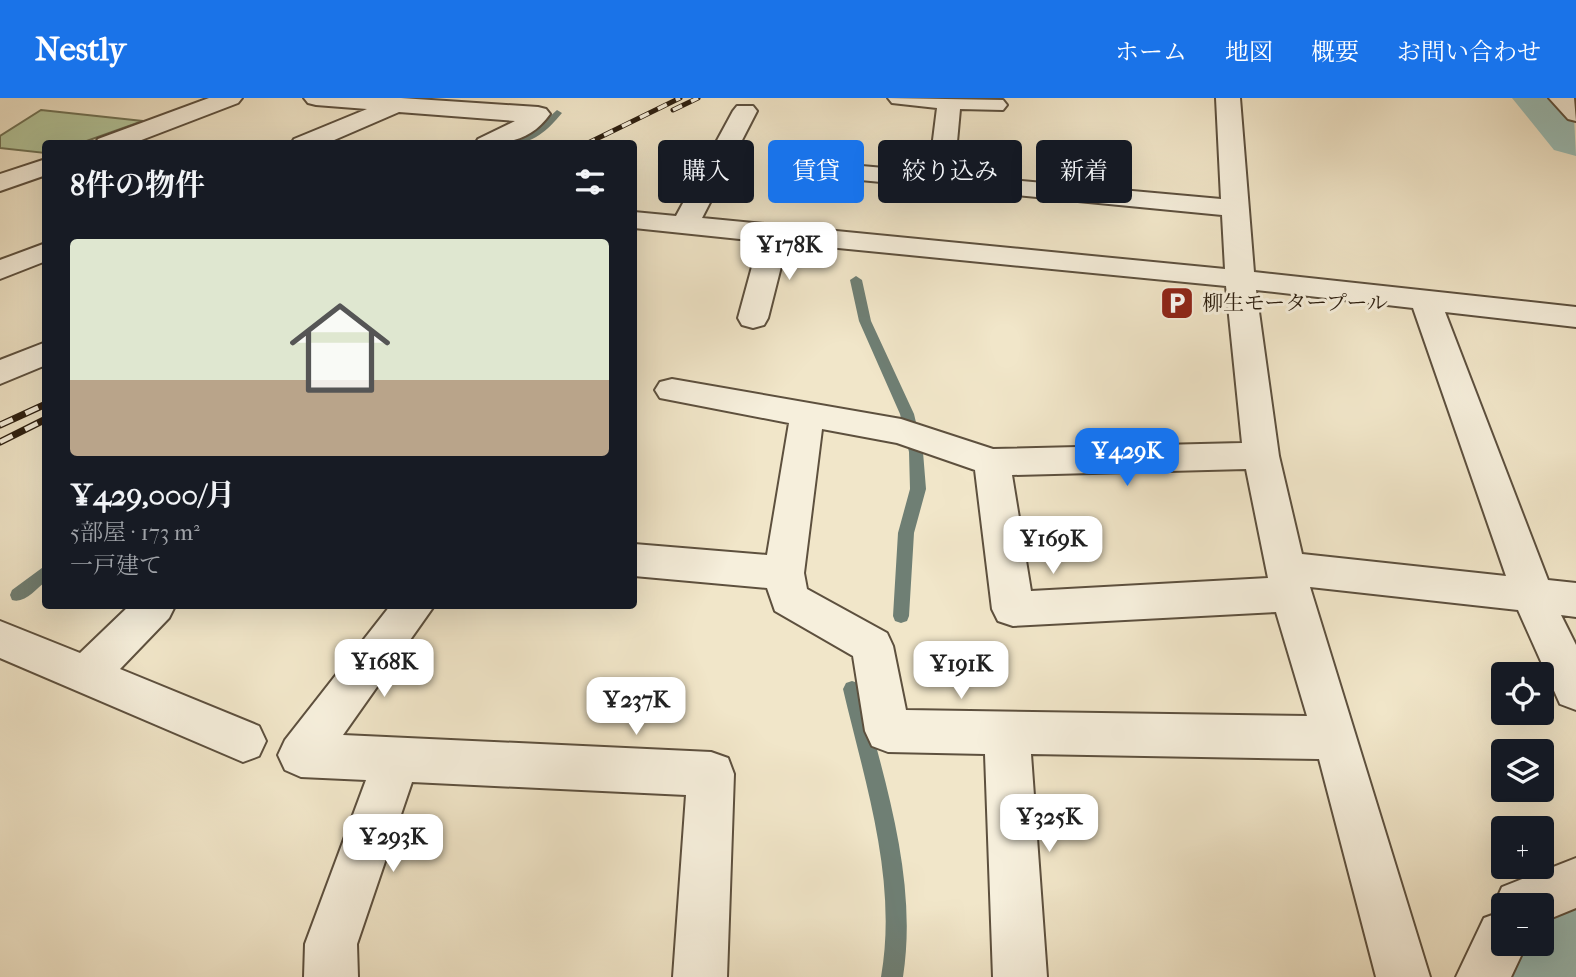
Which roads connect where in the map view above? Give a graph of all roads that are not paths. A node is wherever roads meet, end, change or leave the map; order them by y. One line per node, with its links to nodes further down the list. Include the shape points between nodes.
1 (230, 98): 12 (street)
2 (316, 98): 8 (street)
3 (900, 98): 6 (street)
4 (1228, 98): 19 (street)
5 (1561, 98): 11 (street)
6 (949, 102): 7 (street); 15 (street)
7 (995, 105)
8 (395, 106): 9 (street); 13 (street)
9 (542, 107): 14 (street, via 520,130)
10 (745, 111): 21 (street)
11 (1576, 114)
12 (118, 140)
13 (313, 140)
14 (496, 140)
15 (945, 140)
16 (42, 167): 17 (street)
17 (0, 183)
18 (1022, 188): 19 (street)
19 (1234, 208): 25 (street)
20 (637, 220): 21 (street)
21 (685, 225): 22 (street)
22 (775, 234): 25 (street); 28 (street)
23 (42, 253): 24 (street)
24 (0, 270)
25 (1240, 279): 26 (street); 33 (street)
26 (1425, 299): 27 (street); 38 (street)
27 (1576, 317)
28 (753, 318)
29 (42, 354): 30 (street)
30 (0, 373)
31 (671, 390): 32 (street)
32 (807, 415): 34 (street, via 913,434); 36 (street)
33 (1261, 456): 34 (street); 37 (street)
34 (992, 462): 37 (street, via 1013,609)
35 (637, 559): 36 (street)
36 (784, 573): 45 (street, via 789,599 872,646 888,731)
37 (1288, 581): 38 (street); 46 (street)
38 (1535, 595): 39 (street); 44 (street)
39 (1576, 600)
40 (152, 609): 43 (street)
41 (412, 609): 48 (street, via 301,755)
42 (0, 639): 43 (street)
43 (87, 674): 47 (street)
44 (1576, 690)
45 (1007, 735): 46 (street); 54 (street)
46 (1336, 738): 55 (street)
47 (243, 741)
48 (396, 761): 52 (street, via 331,944); 53 (street, via 711,774)
49 (1576, 883): 50 (street)
50 (1551, 893)
51 (1494, 956): 56 (street)
52 (331, 977)
53 (700, 977)
54 (1020, 977)
55 (1402, 977)
56 (1483, 977)

